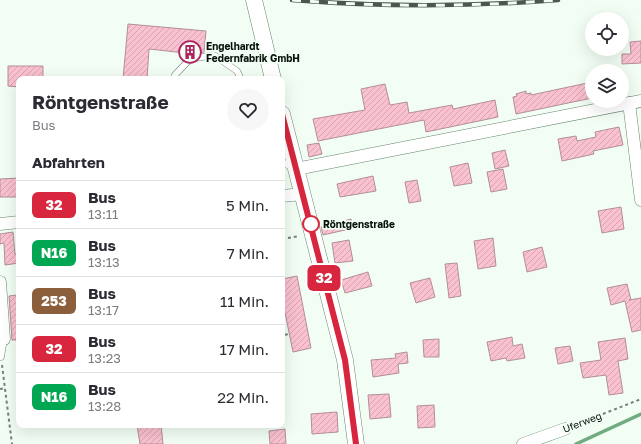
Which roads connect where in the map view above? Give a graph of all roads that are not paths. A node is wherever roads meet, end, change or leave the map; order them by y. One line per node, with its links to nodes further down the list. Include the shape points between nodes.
1 (254, 0): 4 (street)
2 (175, 76): 3 (lane, via 190,59 214,55 237,71)
3 (240, 76)
4 (272, 76)
5 (635, 102): 7 (street); 10 (street)
6 (285, 136): 7 (street)
7 (289, 166): 8 (street)
8 (303, 194): 9 (street); 17 (street, via 345,360)
9 (285, 196)
10 (641, 200)
11 (16, 222): 12 (street)
12 (0, 224)
13 (0, 282): 14 (street)
14 (2, 340): 15 (lane)
15 (1, 357)
16 (565, 429): 18 (street, Uferweg)
17 (356, 444)
18 (523, 444)

